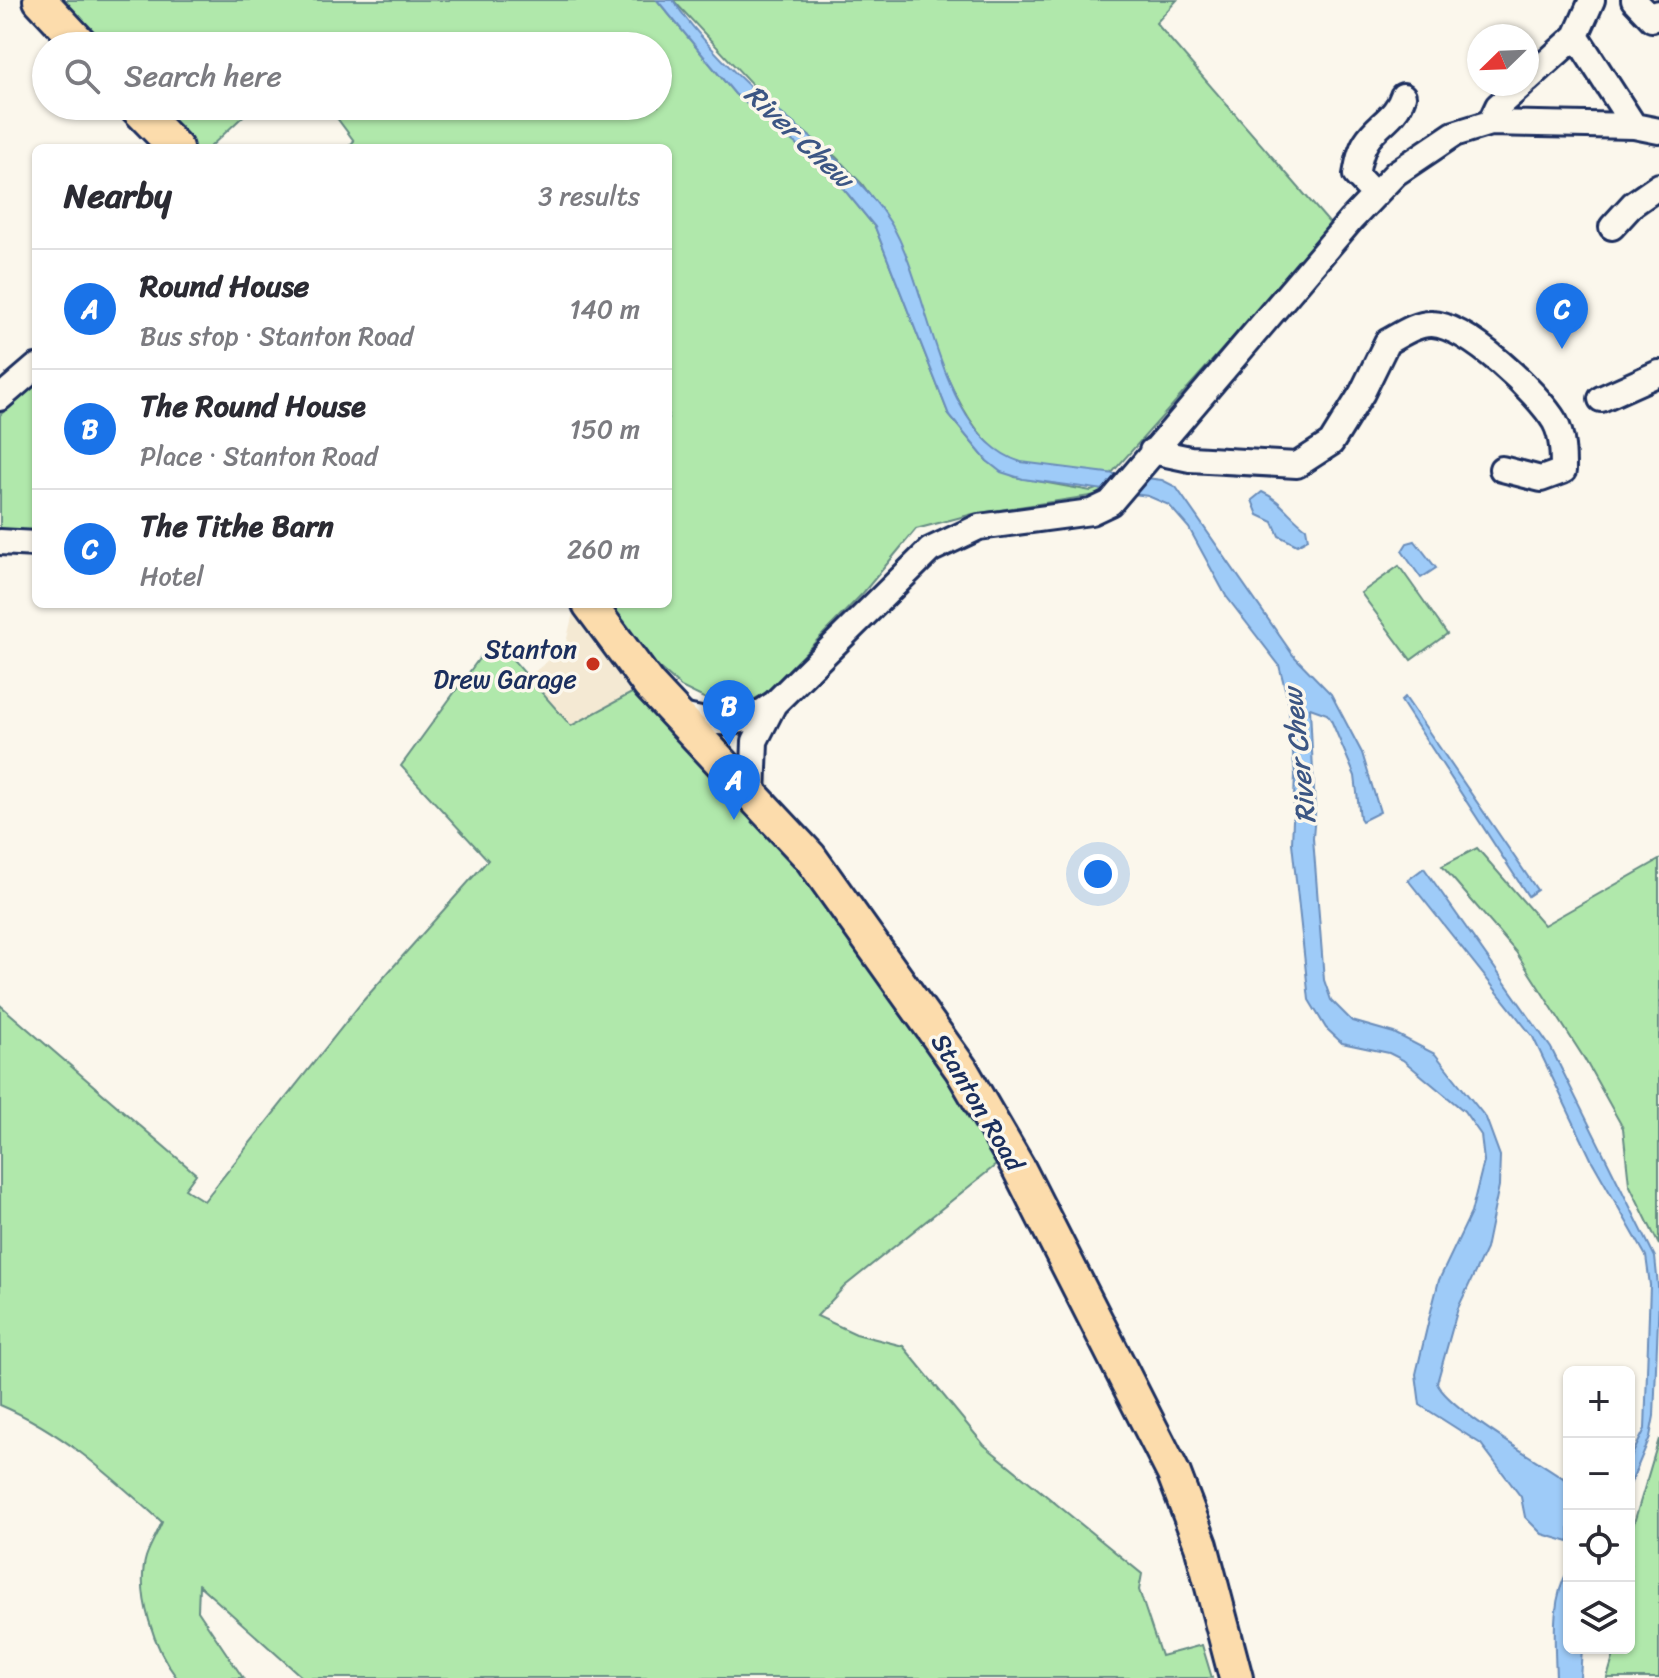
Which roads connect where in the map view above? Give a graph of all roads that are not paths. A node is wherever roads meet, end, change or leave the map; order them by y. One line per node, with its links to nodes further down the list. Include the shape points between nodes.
1 (40, 0): 5 (main road)
2 (1592, 0): 6 (street)
3 (1634, 0): 4 (street, via 1652,19)
4 (1659, 13)
5 (70, 32)
6 (1576, 36): 7 (street); 12 (street)
7 (1539, 69)
8 (1403, 96): 16 (street, via 1399,111 1366,141 1359,157 1356,175)
9 (1509, 96): 11 (street)
10 (149, 120): 14 (main road)
11 (1490, 123): 12 (street); 16 (street, via 1427,149)
12 (1634, 126): 13 (street)
13 (1659, 131)
14 (172, 144)
15 (1659, 186): 17 (street)
16 (1375, 195): 22 (street)
17 (1612, 227)
18 (32, 370): 20 (street)
19 (1659, 373): 21 (street)
20 (0, 398)
21 (1601, 399)
22 (1147, 456): 23 (street, via 1297,465 1331,443 1387,342 1431,323 1461,332 1510,371 1555,423 1563,471 1541,479); 27 (street, via 1110,503 1091,512 979,527 930,550)
23 (1502, 469)
24 (0, 542): 25 (street)
25 (32, 544)
26 (592, 608): 28 (main road, Stanton Road)
27 (774, 704): 28 (street, via 755,719 734,723); 29 (street, via 755,741)
28 (675, 714): 29 (main road, Stanton Road)
29 (753, 796): 30 (main road, Stanton Road, via 810,857 862,927 961,1069 1018,1167 1174,1474 1201,1545)
30 (1236, 1678)

